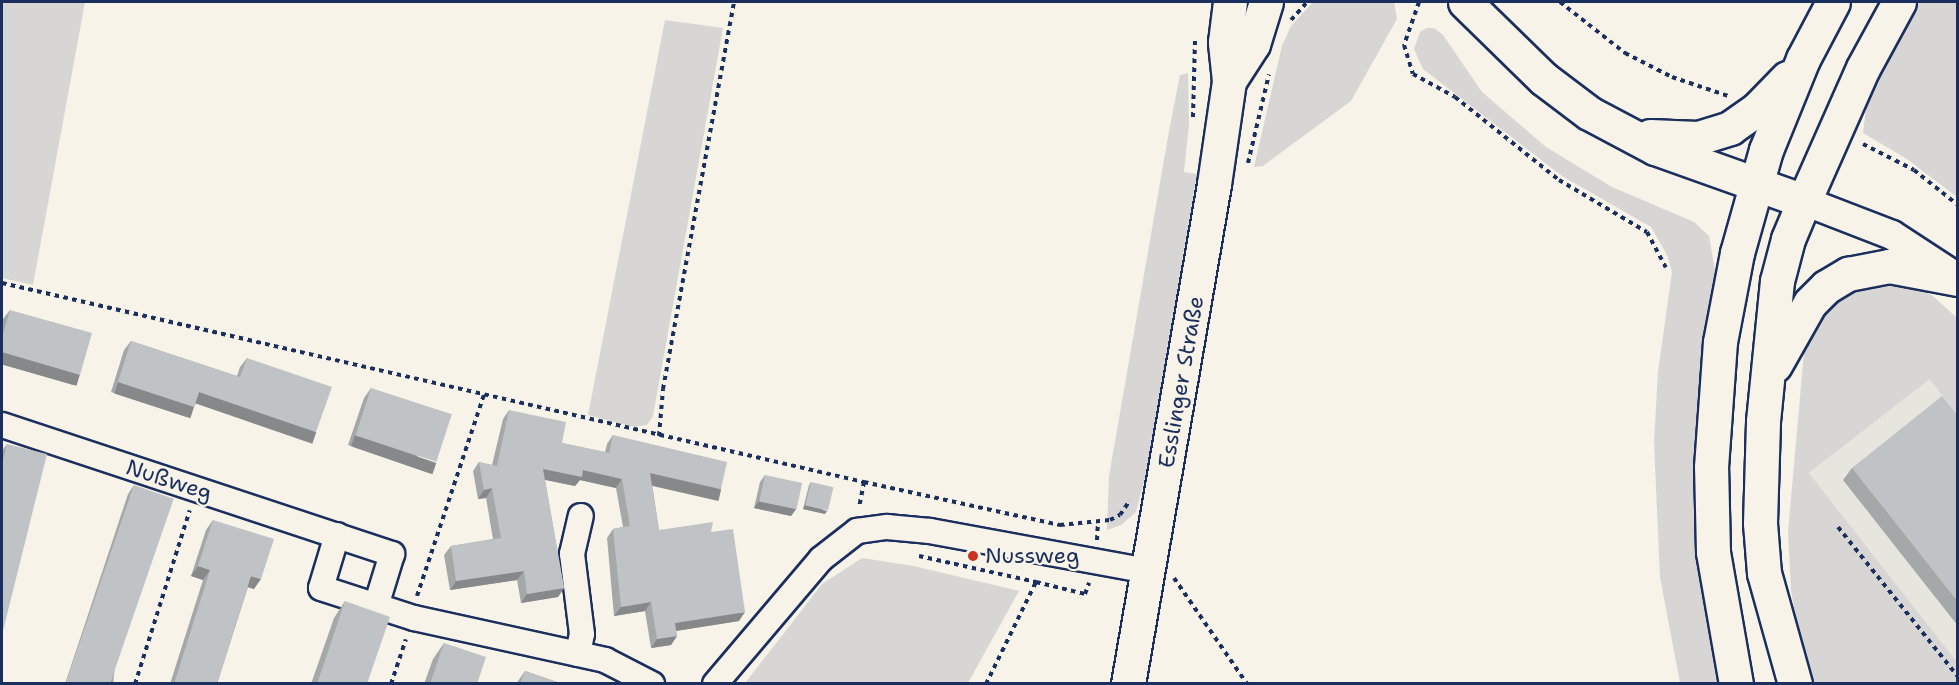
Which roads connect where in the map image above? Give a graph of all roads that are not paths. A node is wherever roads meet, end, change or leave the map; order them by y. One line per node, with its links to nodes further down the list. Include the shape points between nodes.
1 (1230, 2): 8 (main road, Esslinger Straße, via 1225,42)
2 (1278, 2): 6 (main road, Esslinger Straße)
3 (1465, 2): 9 (main road, via 1544,79)
4 (1833, 2): 7 (main road)
5 (1899, 2): 11 (main road, via 1863,68)
6 (1262, 15): 8 (main road, Esslinger Straße)
7 (1803, 59): 9 (main road, via 1757,109 1714,134 1679,139); 10 (main road)
8 (1229, 81): 17 (main road, Esslinger Straße)
9 (1618, 130): 10 (main road)
10 (1755, 185): 11 (main road); 23 (main road, via 1731,281 1712,433 1713,552)
11 (1804, 201): 12 (street, via 1892,235); 13 (main road, via 1782,256)
12 (1958, 278): 13 (main road, via 1889,266 1861,270 1838,279 1818,294 1797,323)
13 (1766, 390): 24 (main road, via 1761,453 1762,555)
14 (2, 425): 16 (street, Nußweg)
15 (581, 516): 19 (street, via 573,554 582,634)
16 (337, 535): 18 (street, Nußweg, via 392,554); 18 (street, via 321,588)
17 (1159, 574): 21 (street, via 913,529 863,530 840,541 821,559); 22 (main road, Esslinger Straße)
18 (376, 606): 19 (street, via 412,618)
19 (578, 654): 20 (street, via 613,663)
20 (652, 684)
21 (715, 684)
22 (1128, 684)
23 (1736, 684)
24 (1795, 684)

